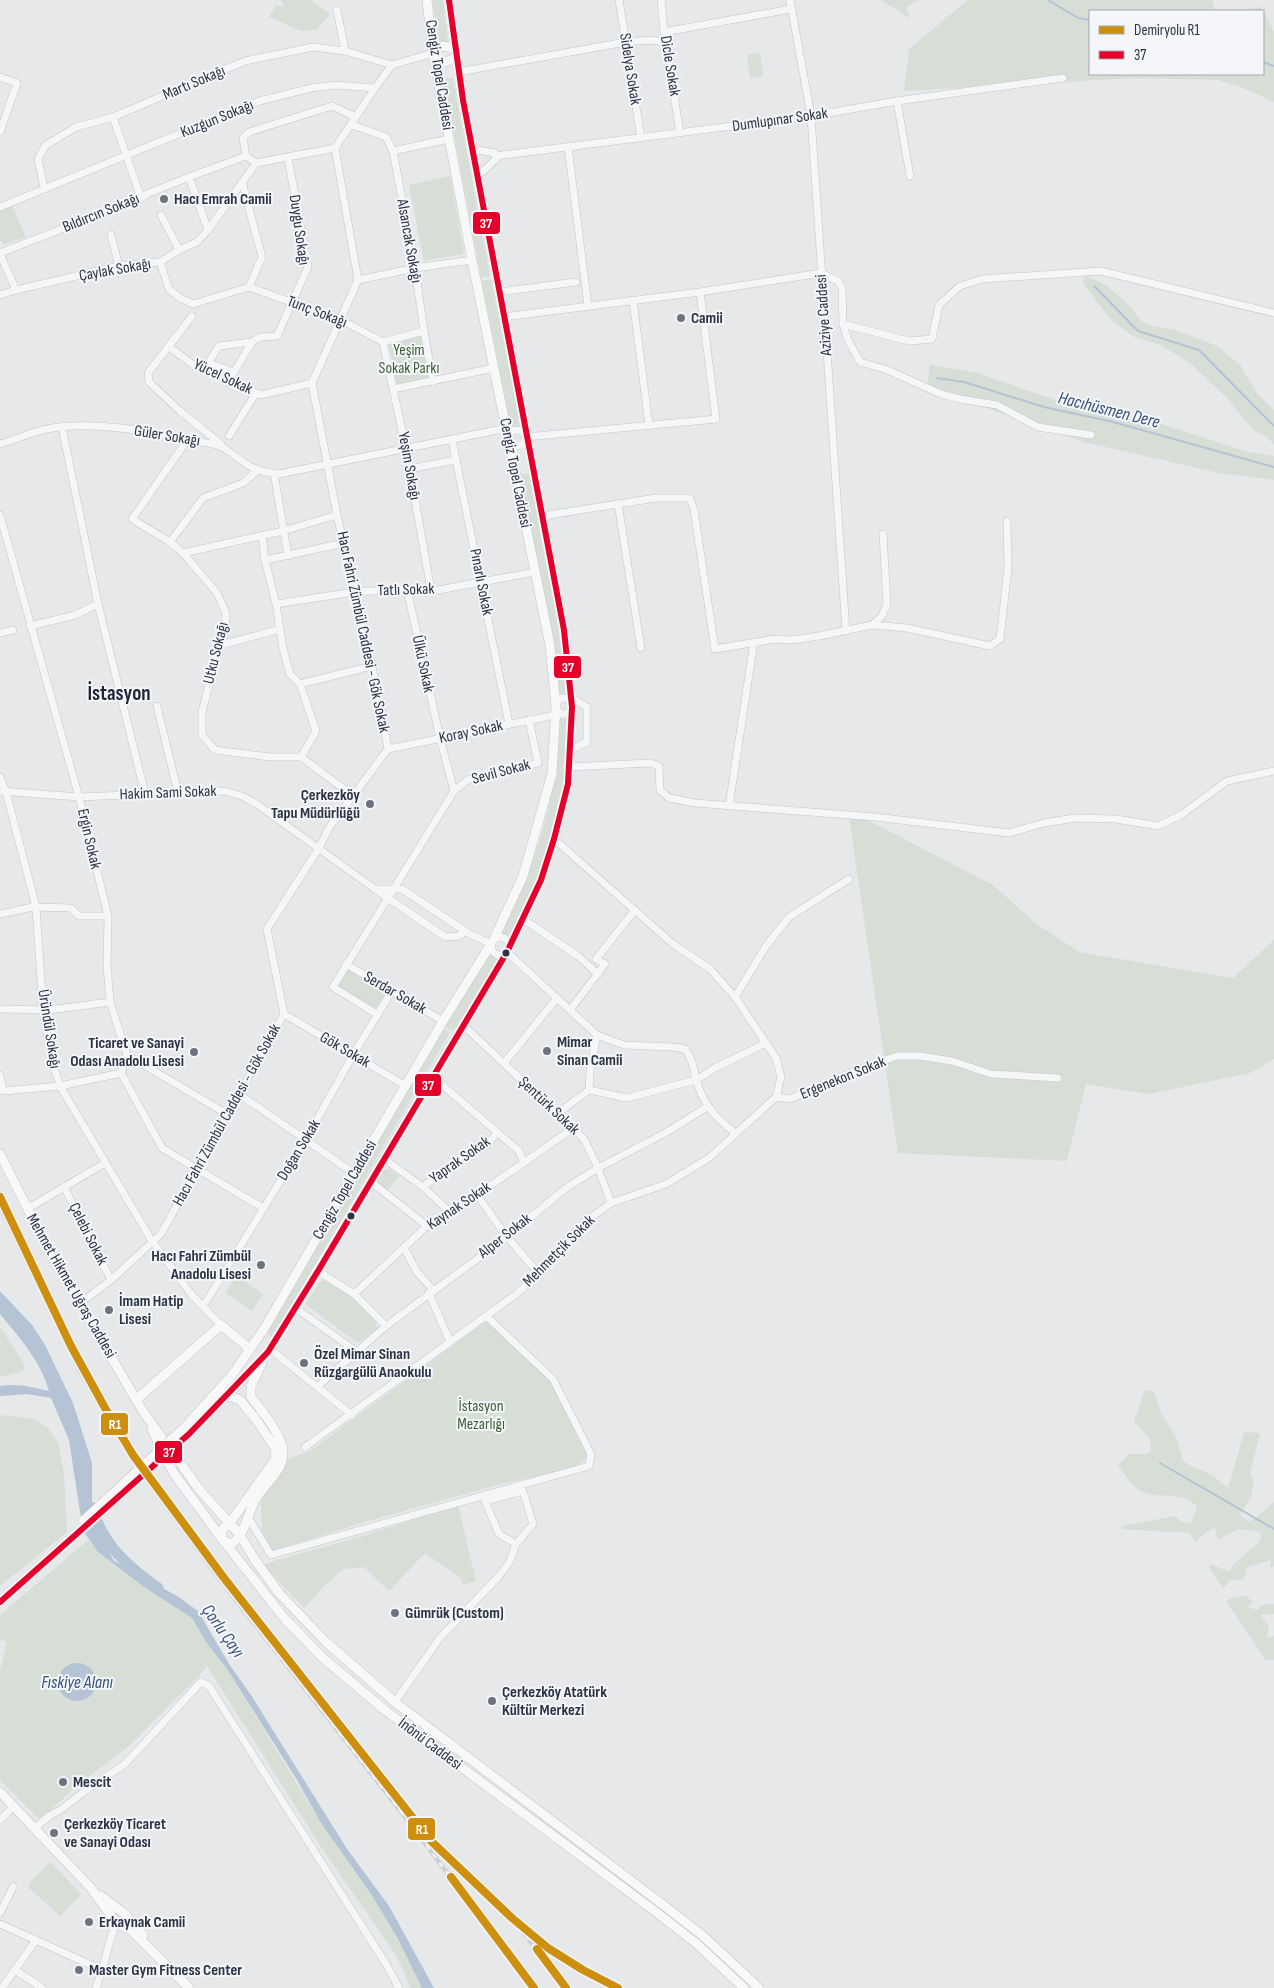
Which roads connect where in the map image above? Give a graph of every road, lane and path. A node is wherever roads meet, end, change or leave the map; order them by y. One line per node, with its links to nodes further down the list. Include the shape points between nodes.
1 (427, 0): 13 (main road, Cengiz Topel Caddesi)
2 (449, 0): 12 (main road, Cengiz Topel Caddesi)
3 (619, 0): 9 (street, Sidelya Sokak)
4 (661, 0): 8 (street, Dicle Sokak)
5 (790, 0): 6 (street, Aziziye Caddesi)
6 (791, 9): 8 (street); 20 (street, Aziziye Caddesi)
7 (337, 10): 11 (street)
8 (664, 32): 10 (street, Dicle Sokak)
9 (626, 42): 10 (street); 15 (street); 26 (street, Sidelya Sokak)
10 (666, 42): 25 (street, Dicle Sokak)
11 (345, 51): 14 (street, Martı Sokağı); 21 (street, Martı Sokağı, via 313,47 245,61)
12 (455, 53): 13 (main road, via 444,62); 13 (main road, via 443,46); 15 (main road, Cengiz Topel Caddesi)
13 (433, 55): 14 (street); 27 (main road, Cengiz Topel Caddesi)
14 (392, 65): 18 (street)
15 (458, 72): 30 (main road, Cengiz Topel Caddesi)
16 (0, 77): 24 (street, via 17,83)
17 (1063, 78): 19 (street, Dumlupınar Sokak)
18 (375, 88): 22 (street); 32 (street, Kuzgun Sokağı, via 336,85 259,101)
19 (897, 101): 20 (street, Dumlupınar Sokak); 37 (street)
20 (811, 116): 25 (street, Dumlupınar Sokak); 53 (street, Aziziye Caddesi)
21 (113, 117): 32 (street); 41 (street, Martı Sokağı, via 76,127 46,145 38,159)
22 (356, 117): 23 (street); 33 (street, via 332,106 249,132 243,138)
23 (352, 125): 29 (street); 31 (street, via 386,138)
24 (0, 132)
25 (680, 133): 26 (street, Dumlupınar Sokak)
26 (641, 138): 28 (street, Dumlupınar Sokak)
27 (449, 139): 31 (street); 49 (main road, Cengiz Topel Caddesi)
28 (568, 147): 34 (street, Dumlupınar Sokak); 63 (street)
29 (335, 148): 35 (street); 54 (street)
30 (472, 149): 34 (street, via 495,153); 39 (main road, Cengiz Topel Caddesi)
31 (393, 151): 52 (street, Alsancak Sokağı)
32 (126, 156): 41 (street, Kuzgun Sokağı); 42 (street)
33 (246, 156): 36 (street); 38 (street, Bıldırcın Sokağı)
34 (496, 156): 39 (street)
35 (288, 158): 36 (street); 62 (street, Duygu Sokağı, via 308,268)
36 (256, 163): 40 (street, Çaylak Sokağı)
37 (910, 176)
38 (189, 177): 42 (street, Bıldırcın Sokağı); 45 (street)
39 (478, 178): 58 (main road, Cengiz Topel Caddesi)
40 (242, 182): 45 (street, Çaylak Sokağı); 56 (street, via 262,257)
41 (44, 188): 43 (street, Kuzgun Sokağı)
42 (141, 198): 48 (street, Bıldırcın Sokağı)
43 (1, 205)
44 (161, 216): 47 (street)
45 (208, 230): 47 (street, Çaylak Sokağı, via 197,242)
46 (111, 235): 51 (street)
47 (179, 250): 50 (street, Çaylak Sokağı)
48 (0, 253): 57 (street)
49 (472, 260): 52 (street); 74 (main road, Cengiz Topel Caddesi)
50 (160, 262): 51 (street, Çaylak Sokağı); 56 (street, via 169,289 193,304)
51 (119, 266): 57 (street, Çaylak Sokağı)
52 (415, 268): 54 (street); 69 (street, Alsancak Sokağı)
53 (822, 273): 59 (street); 68 (street, via 842,288); 122 (street, Aziziye Caddesi)
54 (358, 280): 67 (street)
55 (576, 282): 58 (street)
56 (249, 287): 62 (street, Tunç Sokağı)
57 (16, 290): 60 (street, Çaylak Sokağı)
58 (499, 292): 66 (main road, Cengiz Topel Caddesi)
59 (700, 292): 61 (street); 81 (street, via 716,419)
60 (0, 295)
61 (633, 300): 63 (street); 81 (street)
62 (292, 302): 67 (street, Tunç Sokağı); 70 (street, Duygu Sokağı, via 277,336 260,337)
63 (588, 306): 66 (street)
64 (1274, 313): 68 (street, via 1101,271 982,279 960,286 939,305 932,339 909,340)
65 (192, 316): 72 (street)
66 (503, 316): 86 (main road, Cengiz Topel Caddesi)
67 (341, 320): 71 (street, Tunç Sokağı); 78 (street)
68 (843, 324): 84 (street, via 860,362 960,400 997,405 1038,427)
69 (424, 331): 71 (street); 77 (street, Alsancak Sokağı)
70 (252, 342): 73 (street, Duygu Sokağı, via 219,346); 75 (street)
71 (383, 342): 79 (street, Yeşim Sokağı)
72 (168, 346): 76 (street, Yücel Sokak, via 196,367); 91 (street, via 148,373 149,382)
73 (208, 362): 75 (street, Yücel Sokak)
74 (494, 368): 77 (street); 83 (main road, Cengiz Topel Caddesi)
75 (234, 372): 76 (street)
76 (228, 382): 80 (street, Yücel Sokak)
77 (433, 382): 79 (street)
78 (312, 383): 80 (street, Yücel Sokak, via 261,395); 94 (street, Hacı Fahri Zümbül Caddesi - Gök Sokak)
79 (394, 389): 92 (street, Yeşim Sokağı)
80 (256, 393): 85 (street)
81 (649, 425): 86 (street)
82 (62, 427): 87 (street, Güler Sokağı, via 117,428); 90 (street, Güler Sokağı, via 45,429); 116 (street)
83 (507, 428): 88 (street); 89 (main road, Cengiz Topel Caddesi)
84 (1091, 435)
85 (230, 436)
86 (526, 437): 89 (street, via 521,446); 89 (street, via 524,432 515,430); 101 (main road, Cengiz Topel Caddesi)
87 (188, 439): 91 (street, Güler Sokağı); 106 (street, Utku Sokağı, via 132,519)
88 (452, 440): 92 (street); 93 (street, Pınarlı Sokak)
89 (509, 441): 111 (main road, Cengiz Topel Caddesi)
90 (0, 444)
91 (225, 448): 96 (street, Güler Sokağı)
92 (406, 449): 94 (street); 95 (street, Yeşim Sokağı)
93 (456, 460): 95 (street); 112 (street, Pınarlı Sokak)
94 (328, 465): 97 (street, Güler Sokağı); 100 (street, Hacı Fahri Zümbül Caddesi - Gök Sokak)
95 (409, 469): 114 (street, Yeşim Sokağı)
96 (258, 470): 97 (street, Güler Sokağı); 106 (street, via 243,483 204,498)
97 (274, 473): 103 (street)
98 (618, 504): 101 (street); 124 (street, via 656,498 690,498 715,649); 126 (street)
99 (0, 515): 119 (street, Ergin Sokak)
100 (337, 515): 103 (street); 107 (street, Hacı Fahri Zümbül Caddesi - Gök Sokak)
101 (542, 516): 129 (main road, Cengiz Topel Caddesi, via 564,630)
102 (1007, 521): 118 (street, via 1008,568 1000,639 990,646 907,628)
103 (283, 531): 105 (street); 109 (street)
104 (883, 534): 118 (street, via 887,604 882,616)
105 (262, 536): 108 (street); 110 (street)
106 (170, 542): 108 (street, Utku Sokağı)
107 (344, 544): 109 (street); 115 (street, Hacı Fahri Zümbül Caddesi - Gök Sokak)
108 (183, 553): 125 (street, Utku Sokağı, via 217,593 226,613)
109 (288, 556): 110 (street)
110 (265, 560): 117 (street)
111 (535, 572): 112 (street, Tatlı Sokak); 131 (main road, Cengiz Topel Caddesi, via 550,645)
112 (481, 582): 114 (street, Tatlı Sokak); 134 (street, Pınarlı Sokak)
113 (407, 590): 114 (street, Tatlı Sokak); 115 (street, Tatlı Sokak); 135 (street, Ülkü Sokak)
114 (431, 590)
115 (354, 592): 117 (street, Tatlı Sokak); 127 (street, Hacı Fahri Zümbül Caddesi - Gök Sokak)
116 (98, 604): 119 (street, via 75,615); 145 (street)
117 (276, 604): 120 (street)
118 (872, 625): 122 (street)
119 (30, 626): 147 (street, Ergin Sokak)
120 (280, 629): 125 (street); 128 (street, via 290,674)
121 (13, 630): 123 (street)
122 (846, 631): 124 (street, via 792,640)
123 (0, 633)
124 (754, 642): 148 (street)
125 (221, 645): 138 (street, Utku Sokağı, via 202,712 202,735 215,750 270,757)
126 (641, 648)
127 (372, 666): 128 (street); 136 (street, Hacı Fahri Zümbül Caddesi - Gök Sokak)
128 (300, 684): 138 (street, via 316,731)
129 (572, 702): 131 (street, via 560,699); 131 (street, via 570,712 565,714 560,713); 137 (main road, Cengiz Topel Caddesi); 137 (street, via 587,707 588,742)
130 (157, 706): 144 (street)
131 (556, 706): 132 (main road, Cengiz Topel Caddesi)
132 (555, 715): 133 (street, Koray Sokak); 161 (main road, Cengiz Topel Caddesi, via 552,774 523,876)
133 (530, 720): 134 (street, Koray Sokak); 142 (street, Sevil Sokak, via 538,762 469,779)
134 (509, 724): 135 (street, Koray Sokak)
135 (440, 738): 136 (street, Koray Sokak); 142 (street)
136 (388, 749): 146 (street, Hacı Fahri Zümbül Caddesi - Gök Sokak)
137 (570, 750): 139 (main road, Cengiz Topel Caddesi)
138 (301, 757): 146 (street)
139 (568, 767): 148 (street, via 660,766 660,790 670,798); 149 (main road, Cengiz Topel Caddesi, via 568,784)
140 (1274, 772): 148 (street, via 1228,781 1181,815 1158,826 1116,819 1075,818 1008,833 875,817)
141 (0, 776): 143 (street, Üründül Sokağı)
142 (454, 790): 153 (street)
143 (3, 792): 147 (street, Hakim Sami Sokak); 155 (street, Üründül Sokağı)
144 (178, 793): 145 (street, Hakim Sami Sokak); 150 (street, Hakim Sami Sokak, via 224,791 242,796)
145 (145, 794): 147 (street, Hakim Sami Sokak)
146 (352, 795): 150 (street, Hacı Fahri Zümbül Caddesi - Gök Sokak, via 329,828)
147 (79, 796): 158 (street, Ergin Sokak)
148 (729, 806)
149 (554, 839): 156 (street); 159 (main road, Cengiz Topel Caddesi)
150 (320, 848): 152 (street, Hakim Sami Sokak); 172 (street, Hacı Fahri Zümbül Caddesi - Gök Sokak, via 267,929)
151 (849, 878): 166 (street, via 789,916)
152 (375, 889): 153 (street); 154 (street, Hakim Sami Sokak)
153 (393, 889): 154 (street); 160 (street, via 402,889)
154 (388, 898): 160 (street, Hakim Sami Sokak, via 445,937 459,936); 163 (street)
155 (36, 907): 157 (street); 158 (street, via 71,908 79,916); 170 (street, Üründül Sokağı)
156 (635, 910): 164 (street, via 596,958 605,964); 166 (street, via 673,944 710,969)
157 (0, 914)
158 (108, 916): 168 (street, Ergin Sokak)
159 (524, 919): 162 (main road, Cengiz Topel Caddesi); 164 (street, via 578,956)
160 (465, 931): 161 (street)
161 (492, 941): 162 (street, via 492,950 496,954); 162 (street, via 499,937 505,939); 174 (main road, Cengiz Topel Caddesi)
162 (507, 952): 167 (street); 175 (main road, Cengiz Topel Caddesi)
163 (346, 964): 165 (street, Serdar Sokak); 173 (street, via 333,987)
164 (598, 974): 171 (street)
165 (392, 991): 173 (street, Doğan Sokak); 174 (street, Serdar Sokak)
166 (735, 997): 177 (street)
167 (557, 998): 171 (street); 180 (street)
168 (110, 1002): 170 (street); 178 (street, Ergin Sokak)
169 (0, 1009): 170 (street)
170 (43, 1010): 186 (street, Üründül Sokağı)
171 (570, 1010): 176 (street)
172 (284, 1014): 179 (street, Gök Sokak); 189 (street, Hacı Fahri Zümbül Caddesi - Gök Sokak)
173 (378, 1014): 179 (street, Doğan Sokak)
174 (443, 1022): 187 (main road, Cengiz Topel Caddesi)
175 (463, 1025): 180 (street, Şentürk Sokak); 183 (main road, Cengiz Topel Caddesi)
176 (597, 1035): 185 (street, via 624,1045 685,1050 693,1061); 188 (street)
177 (766, 1043): 185 (street); 190 (street, via 776,1058 780,1077)
178 (127, 1055): 181 (street); 192 (street)
179 (353, 1055): 187 (street, Gök Sokak); 197 (street, Doğan Sokak)
180 (504, 1063): 193 (street, Şentürk Sokak)
181 (121, 1073): 186 (street); 203 (street, via 162,1148)
182 (0, 1075): 186 (street, via 3,1091)
183 (433, 1077): 195 (street); 199 (main road, Cengiz Topel Caddesi)
184 (1058, 1078): 190 (street, Ergenekon Sokak, via 991,1074 952,1061 897,1056 790,1099)
185 (696, 1080): 188 (street, via 627,1098); 191 (street)
186 (60, 1086): 201 (street, Üründül Sokağı)
187 (406, 1086): 204 (main road, Cengiz Topel Caddesi)
188 (589, 1090): 193 (street)
189 (239, 1094): 192 (street, Hacı Fahri Zümbül Caddesi - Gök Sokak); 197 (street)
190 (776, 1096): 196 (street, Mehmetçik Sokak)
191 (707, 1107): 196 (street); 202 (street, Alper Sokak)
192 (227, 1114): 203 (street, Hacı Fahri Zümbül Caddesi - Gök Sokak)
193 (557, 1114): 194 (street, Şentürk Sokak)
194 (572, 1129): 200 (street, Kaynak Sokak); 202 (street, Şentürk Sokak, via 584,1139)
195 (497, 1133): 200 (street, via 519,1151); 207 (street, Yaprak Sokak, via 487,1145 459,1158)
196 (736, 1133): 209 (street, Mehmetçik Sokak, via 709,1158 666,1184)
197 (306, 1141): 204 (street); 210 (street, Doğan Sokak)
198 (0, 1154): 211 (main road, Mehmet Hikmet Uğraş Caddesi)
199 (383, 1158): 205 (main road, Cengiz Topel Caddesi); 207 (street)
200 (524, 1162): 208 (street, Kaynak Sokak)
201 (105, 1163): 206 (street); 215 (street, Üründül Sokağı)
202 (598, 1168): 209 (street, Şentürk Sokak); 214 (street, Alper Sokak, via 566,1188)
203 (196, 1170): 210 (street); 215 (street, Hacı Fahri Zümbül Caddesi - Gök Sokak, via 161,1234)
204 (354, 1174): 229 (main road, Cengiz Topel Caddesi)
205 (370, 1181): 213 (street); 217 (main road, Cengiz Topel Caddesi)
206 (64, 1187): 211 (street); 219 (street, Çelebi Sokak)
207 (423, 1187): 212 (street)
208 (477, 1195): 212 (street, Kaynak Sokak); 214 (street)
209 (610, 1203): 218 (street, Mehmetçik Sokak, via 582,1224)
210 (263, 1208): 223 (street, Doğan Sokak, via 206,1302)
211 (27, 1209): 222 (main road, Mehmet Hikmet Uğraş Caddesi)
212 (451, 1213): 213 (street, Kaynak Sokak)
213 (427, 1226): 216 (street, Kaynak Sokak)
214 (507, 1237): 218 (street); 220 (street, Alper Sokak)
215 (152, 1241): 219 (street, Hacı Fahri Zümbül Caddesi - Gök Sokak); 223 (street, Üründül Sokağı)
216 (404, 1248): 220 (street); 221 (street, Kaynak Sokak)
217 (318, 1271): 221 (street); 230 (main road, Cengiz Topel Caddesi)
218 (539, 1274): 225 (street, Mehmetçik Sokak)
219 (111, 1280): 222 (street, Hacı Fahri Zümbül Caddesi - Gök Sokak)
220 (431, 1292): 227 (street, Alper Sokak); 228 (street)
221 (354, 1294): 227 (street)
222 (79, 1304): 234 (main road, Mehmet Hikmet Uğraş Caddesi)
223 (201, 1304): 226 (street, Üründül Sokağı)
224 (301, 1312): 231 (street)
225 (486, 1316): 228 (street, Mehmetçik Sokak); 239 (street, via 553,1379 591,1454 589,1466 271,1555)
226 (221, 1325): 229 (main road); 234 (main road)
227 (386, 1326): 231 (street, Alper Sokak)
228 (450, 1342): 235 (street, Mehmetçik Sokak)
229 (250, 1349): 236 (main road, Cengiz Topel Caddesi)
230 (269, 1350): 232 (street); 233 (main road, Cengiz Topel Caddesi); 239 (main road, via 250,1391 281,1441 284,1452 278,1470 256,1499)
231 (356, 1351): 232 (street, Alper Sokak)
232 (318, 1386): 235 (street)
233 (226, 1395): 236 (main road, Cengiz Topel Caddesi); 240 (main road, via 240,1400 276,1450 275,1460)
234 (137, 1399): 238 (main road, Mehmet Hikmet Uğraş Caddesi)
235 (352, 1415): 237 (street, Mehmetçik Sokak)
236 (187, 1431): 244 (main road, bridge); 245 (main road, bridge)
237 (305, 1448)
238 (166, 1451): 240 (main road); 242 (main road, İnönü Caddesi, via 175,1475)
239 (248, 1517): 241 (main road)
240 (229, 1524): 241 (main road); 242 (main road, via 221,1531)
241 (240, 1535): 242 (main road, via 235,1543); 246 (main road, İnönü Caddesi, via 279,1594 326,1642)
242 (222, 1539): 250 (main road, İnönü Caddesi, via 285,1619 323,1658 386,1711)
243 (516, 1544): 243 (street, via 533,1524 522,1491 485,1501 499,1534); 246 (street, via 510,1561 499,1576 439,1639)
244 (0, 1598)
245 (0, 1602)
246 (395, 1702): 248 (main road, İnönü Caddesi)
247 (0, 1792): 249 (main road)
248 (525, 1801): 250 (main road); 269 (main road, İnönü Caddesi, via 690,1925)
249 (13, 1807): 251 (street); 252 (main road)
250 (518, 1810): 268 (main road, İnönü Caddesi, via 656,1912)
251 (0, 1820)
252 (34, 1829): 254 (main road); 267 (street, via 125,1764 201,1682 209,1686)
253 (13, 1887): 255 (street)
254 (91, 1888): 256 (main road); 257 (main road)
255 (0, 1913)
256 (124, 1914): 257 (main road, via 126,1923); 257 (main road, via 116,1912); 260 (main road)
257 (116, 1923): 260 (main road, via 132,1931); 262 (street)
258 (0, 1924): 259 (street)
259 (36, 1940): 261 (street); 262 (street)
260 (152, 1950): 266 (main road)
261 (15, 1970): 263 (street); 264 (street)
262 (102, 1970): 265 (street)
263 (2, 1988)
264 (42, 1988)
265 (96, 1988)
266 (189, 1988)
267 (399, 1988)
268 (744, 1988)
269 (759, 1988)

